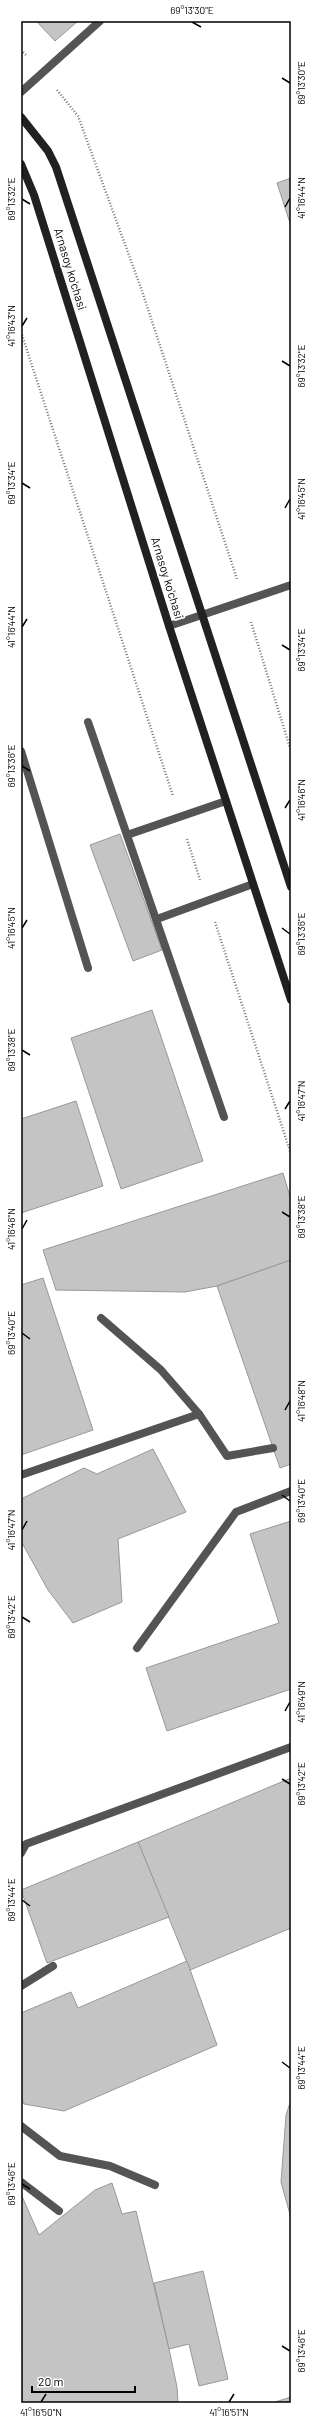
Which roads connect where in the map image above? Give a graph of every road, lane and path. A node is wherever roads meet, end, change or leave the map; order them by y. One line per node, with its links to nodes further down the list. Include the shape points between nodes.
1 (100, 21): 3 (street)
2 (21, 50): 3 (path)
3 (42, 73): 4 (street); 9 (path, via 78,116 141,288)
4 (21, 92)
5 (21, 117): 10 (main road, Arnasoy ko'chasi, via 48,151 56,166)
6 (21, 164): 11 (main road, Arnasoy ko'chasi, via 34,195)
7 (21, 332): 16 (path)
8 (291, 585): 9 (street)
9 (244, 600): 10 (street); 14 (path)
10 (202, 615): 11 (street); 19 (main road, Arnasoy ko'chasi)
11 (169, 626): 15 (main road, Arnasoy ko'chasi)
12 (88, 722): 17 (street)
13 (21, 751): 22 (street)
14 (291, 751)
15 (226, 801): 16 (street); 18 (main road, Arnasoy ko'chasi)
16 (180, 817): 17 (street); 20 (path)
17 (127, 835): 21 (street)
18 (253, 884): 20 (street); 23 (main road, Arnasoy ko'chasi)
19 (291, 887)
20 (207, 900): 21 (street); 25 (path)
21 (157, 919): 24 (street)
22 (88, 968)
23 (291, 1000)
24 (224, 1118)
25 (291, 1154)
26 (100, 1318): 27 (street, via 161,1370)
27 (198, 1414): 28 (street, via 227,1456); 29 (street)
28 (273, 1448)
29 (21, 1475)
30 (291, 1490): 31 (street, via 236,1512)
31 (137, 1648)
32 (291, 1747): 33 (street)
33 (23, 1843): 34 (street)
34 (21, 1853)
35 (53, 1966): 36 (street)
36 (21, 1986)
37 (21, 2126): 39 (street, via 60,2156 110,2166)
38 (21, 2182): 40 (street)
39 (155, 2185)
40 (59, 2211)

